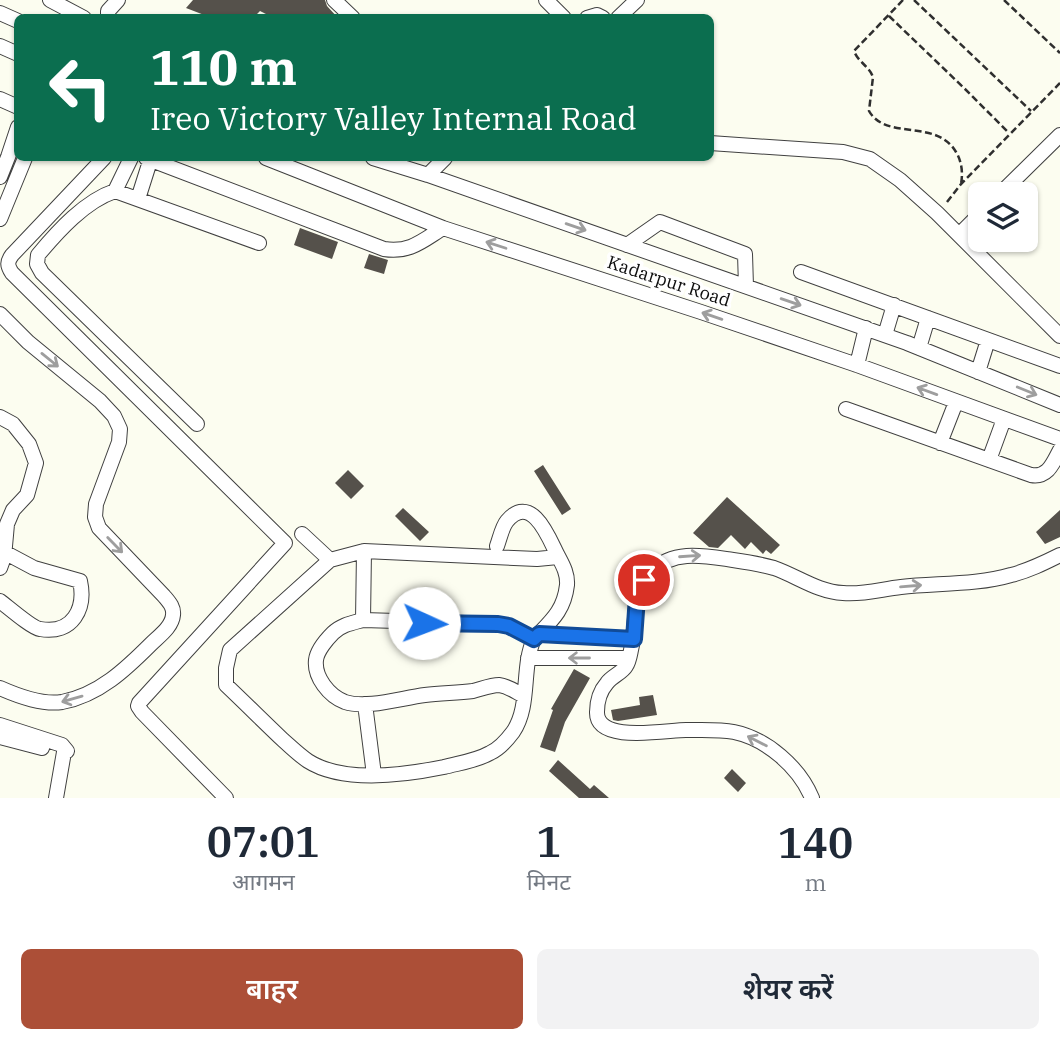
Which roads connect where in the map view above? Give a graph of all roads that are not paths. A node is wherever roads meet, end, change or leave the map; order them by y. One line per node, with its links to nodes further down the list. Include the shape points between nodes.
1 (50, 0): 5 (street)
2 (118, 0): 6 (street)
3 (334, 0): 7 (street)
4 (637, 0): 8 (street)
5 (76, 14)
6 (108, 14)
7 (349, 14)
8 (622, 14)
9 (1060, 135): 24 (street)
10 (714, 143): 31 (street, via 843,152 870,159 900,180)
11 (14, 150): 23 (street)
12 (23, 161): 25 (street)
13 (101, 161): 79 (street, via 12,255 8,266 285,543 138,706)
14 (130, 161): 26 (street)
15 (148, 161): 27 (street)
16 (157, 161): 30 (street, via 384,248 405,250)
17 (275, 161): 30 (street, Kadarpur Road)
18 (382, 161): 21 (street, Kadarpur Road)
19 (416, 161): 21 (street)
20 (441, 161): 22 (street)
21 (408, 170): 22 (street, Kadarpur Road)
22 (428, 175): 33 (street, Kadarpur Road, one-way to 33)
23 (0, 177)
24 (1012, 182)
25 (5, 191): 28 (street)
26 (115, 191): 27 (street); 52 (street, via 88,204 45,246 37,264)
27 (138, 199): 32 (street)
28 (0, 219)
29 (968, 226): 31 (street)
30 (443, 228): 44 (street, Kadarpur Road, one-way to 30)
31 (959, 235): 41 (street)
32 (259, 243)
33 (627, 245): 35 (street, Kadarpur Road); 35 (street, via 660,222 745,254)
34 (801, 272): 36 (street)
35 (746, 286): 39 (street, Kadarpur Road, one-way to 39)
36 (894, 305): 38 (street); 40 (street)
37 (0, 314): 71 (street, one-way to 71, via 114,416 119,442 95,517 99,528 174,612 164,632 124,671 84,695 61,702 39,701)
38 (928, 318): 42 (street); 43 (street)
39 (866, 328): 40 (street, Kadarpur Road); 44 (street)
40 (885, 335): 43 (street, Kadarpur Road)
41 (1060, 336)
42 (988, 340): 45 (street); 46 (street)
43 (919, 348): 46 (street, Kadarpur Road)
44 (857, 365): 47 (street, Kadarpur Road, one-way to 44)
45 (1060, 366)
46 (978, 372): 48 (street, Kadarpur Road, one-way to 48)
47 (956, 402): 51 (street, Kadarpur Road); 54 (street)
48 (1060, 405)
49 (846, 409): 54 (street)
50 (0, 417): 60 (street, via 13,424 29,444 36,463 27,495 7,524)
51 (1004, 419): 53 (street, Kadarpur Road); 56 (street)
52 (197, 424)
53 (1060, 439)
54 (940, 443): 56 (street)
55 (1060, 450): 56 (street, via 1050,468 1038,476)
56 (989, 460)
57 (302, 534): 63 (street)
58 (497, 545): 62 (street, via 506,522 528,513 546,531)
59 (364, 551): 62 (street); 63 (street); 66 (street)
60 (4, 552): 64 (street); 65 (street, via 34,568 80,581 83,595 77,617 61,629 38,629)
61 (1060, 555): 68 (street, one-way to 61, via 640,586 662,563 684,556 759,564 828,591 855,594 1002,577)
62 (558, 557): 67 (street, via 567,584 562,604)
63 (330, 560): 77 (street, via 230,650 226,685 308,761 339,772)
64 (0, 568)
65 (0, 601)
66 (363, 620): 67 (street, via 498,624); 73 (street, via 332,634 316,661 320,680 334,695)
67 (537, 636): 68 (street); 69 (street)
68 (634, 639): 70 (street)
69 (528, 658): 70 (street, one-way to 69); 72 (street)
70 (629, 658): 80 (street, one-way to 70, via 792,768 771,749 746,736 685,730 635,734 604,727 596,716 600,696)
71 (0, 688)
72 (524, 696): 73 (street, via 497,685); 77 (street, via 518,724 504,743 487,755 421,772)
73 (366, 704): 77 (street)
74 (0, 725): 76 (street, via 62,745)
75 (0, 737): 76 (street)
76 (64, 752): 78 (street)
77 (374, 775)
78 (56, 798)
79 (226, 798)
80 (812, 798)

